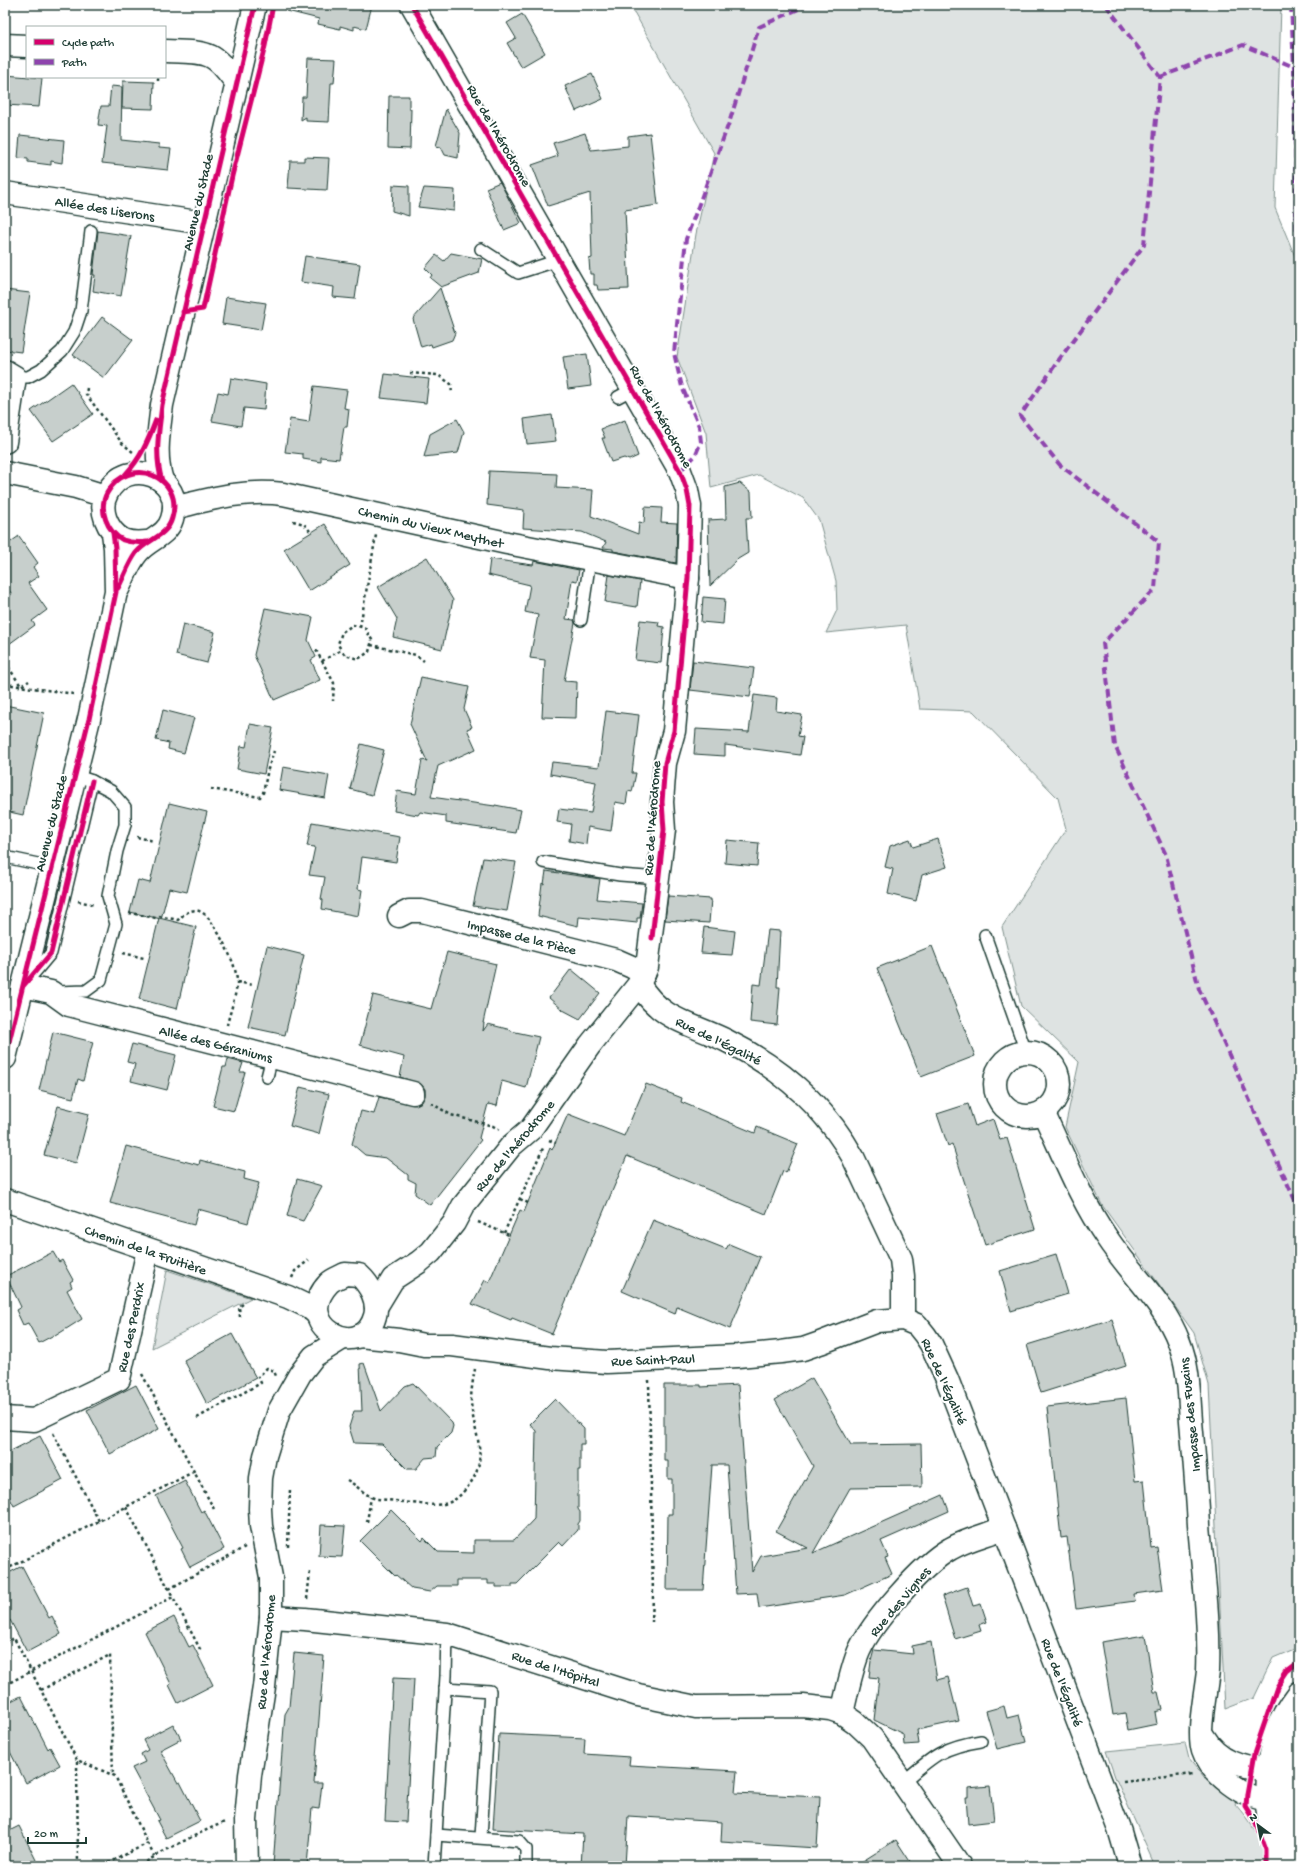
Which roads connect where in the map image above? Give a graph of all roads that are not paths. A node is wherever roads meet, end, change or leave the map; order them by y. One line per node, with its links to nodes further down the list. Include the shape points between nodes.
1 (255, 5): 6 (street, Avenue du Stade)
2 (412, 5): 11 (street, Rue de l'Aérodrome)
3 (5, 45): 4 (street)
4 (26, 46)
5 (166, 51): 6 (street, via 206,54 222,64)
6 (237, 84): 8 (street, Avenue du Stade)
7 (5, 193): 8 (street, Allée des Liserons)
8 (204, 223): 13 (street, Avenue du Stade)
9 (91, 231): 12 (lane, via 80,311 74,332 62,351 41,370 28,377)
10 (481, 249): 11 (lane, via 518,273)
11 (559, 260): 23 (street, Rue de l'Aérodrome, via 626,393 680,471 690,506)
12 (10, 374): 14 (street)
13 (162, 405): 16 (street, Avenue du Stade, via 147,445); 17 (street, Avenue du Stade, via 157,446)
14 (5, 442)
15 (5, 473): 18 (street, via 76,487)
16 (124, 475): 17 (street, via 144,472); 18 (street, via 116,480)
17 (162, 481): 19 (street, via 173,498)
18 (105, 496): 20 (street, via 103,509 106,522)
19 (174, 508): 21 (street, via 166,530 158,538); 22 (street, Chemin du Vieux Meythet, via 230,495 268,492 307,498)
20 (113, 533): 21 (street, via 123,540); 24 (street, Avenue du Stade)
21 (147, 542): 24 (street, Avenue du Stade, via 130,564)
22 (590, 560): 23 (street, Chemin du Vieux Meythet); 25 (lane)
23 (688, 578): 30 (street, Rue de l'Aérodrome, via 674,731 665,763 662,802 664,830)
24 (116, 592): 26 (street, Avenue du Stade, via 93,697)
25 (581, 620)
26 (83, 778): 29 (street, Avenue du Stade); 34 (lane, via 51,953); 35 (lane, via 111,791 125,807 125,825 108,896 116,924 101,980 86,991)
27 (5, 857): 29 (lane)
28 (544, 862): 30 (lane, via 620,875)
29 (52, 867): 34 (street, Avenue du Stade)
30 (659, 878): 33 (street, Rue de l'Aérodrome, via 650,956)
31 (398, 916): 33 (street, Impasse de la Pièce, via 409,910 422,911 616,960 632,967)
32 (985, 936): 36 (lane)
33 (641, 979): 43 (street, Rue de l'Aérodrome, via 590,1045 531,1129 507,1150 427,1257); 48 (street, Rue de l'Égalité, via 647,998 661,1011 726,1040 789,1081 814,1104 845,1142 901,1259 904,1276)
34 (23, 986): 35 (street, Allée des Géraniums); 37 (street, Avenue du Stade)
35 (51, 992): 38 (street, Allée des Géraniums, via 69,1005 222,1044 269,1067)
36 (1026, 1052): 39 (street, via 1046,1058 1058,1075 1057,1096); 39 (street, via 1016,1054 1000,1066 995,1084 997,1093 1006,1108 1014,1113 1032,1115)
37 (5, 1058)
38 (413, 1093)
39 (1043, 1112): 60 (street, Impasse des Fusains, via 1089,1212 1167,1318 1179,1342 1185,1363 1206,1614 1208,1669)
40 (5, 1200): 41 (street, Chemin de la Fruitière)
41 (148, 1250): 45 (street, Chemin de la Fruitière); 52 (street, Rue des Perdrix, via 119,1379 30,1421)
42 (360, 1274): 43 (street); 44 (street, via 345,1274); 46 (street, via 368,1283)
43 (393, 1278): 46 (street, Rue de l'Aérodrome)
44 (330, 1282): 45 (street, via 310,1291); 47 (street, Rue de l'Aérodrome, via 318,1302)
45 (290, 1289): 47 (street, Chemin de la Fruitière)
46 (376, 1310): 49 (street, Rue de l'Aérodrome, via 368,1330); 50 (street)
47 (319, 1319): 49 (street, via 330,1333); 51 (street, Rue de l'Aérodrome)
48 (903, 1319): 50 (street, Rue Saint-Paul, via 877,1321 803,1348 760,1354 607,1362 424,1345); 53 (street, Rue de l'Égalité, via 917,1326 932,1344)
49 (351, 1337): 50 (street, Rue Saint-Paul); 51 (street, Rue de l'Aérodrome)
50 (399, 1340)
51 (314, 1356): 54 (street, Rue de l'Aérodrome, via 279,1411 261,1478 260,1509 271,1577)
52 (5, 1418)
53 (1004, 1528): 59 (street, Rue des Vignes, via 942,1554 921,1572 891,1606 875,1625 859,1652); 65 (street, Rue de l'Égalité)
54 (271, 1617): 55 (street, Rue de l'Hôpital); 70 (street, Rue de l'Aérodrome, via 264,1687 252,1756 246,1820)
55 (446, 1634): 56 (lane); 59 (street, Rue de l'Hôpital, via 638,1695 676,1703 715,1708 817,1707)
56 (445, 1688): 67 (lane); 68 (lane, via 490,1691)
57 (1299, 1694): 62 (street, via 1278,1727 1270,1751)
58 (1299, 1706): 66 (street, via 1287,1759 1286,1779)
59 (842, 1713): 63 (street, via 872,1738)
60 (1202, 1733): 62 (street, via 1210,1747 1234,1763); 64 (street, Impasse des Fusains, via 1203,1751 1210,1765 1242,1792 1260,1800)
61 (981, 1741): 63 (lane, via 945,1749)
62 (1268, 1770): 64 (street); 66 (street, via 1274,1781 1282,1818)
63 (903, 1782): 73 (street)
64 (1267, 1800): 69 (street)
65 (1120, 1832): 74 (street, Rue de l'Égalité); 75 (street, Rue de l'Égalité)
66 (1291, 1832): 76 (street)
67 (436, 1834): 68 (lane); 71 (lane)
68 (481, 1837): 72 (lane, via 519,1841 526,1849)
69 (1278, 1863)
70 (247, 1866)
71 (434, 1866)
72 (526, 1866)
73 (960, 1866)
74 (1130, 1866)
75 (1142, 1866)
76 (1295, 1866)

